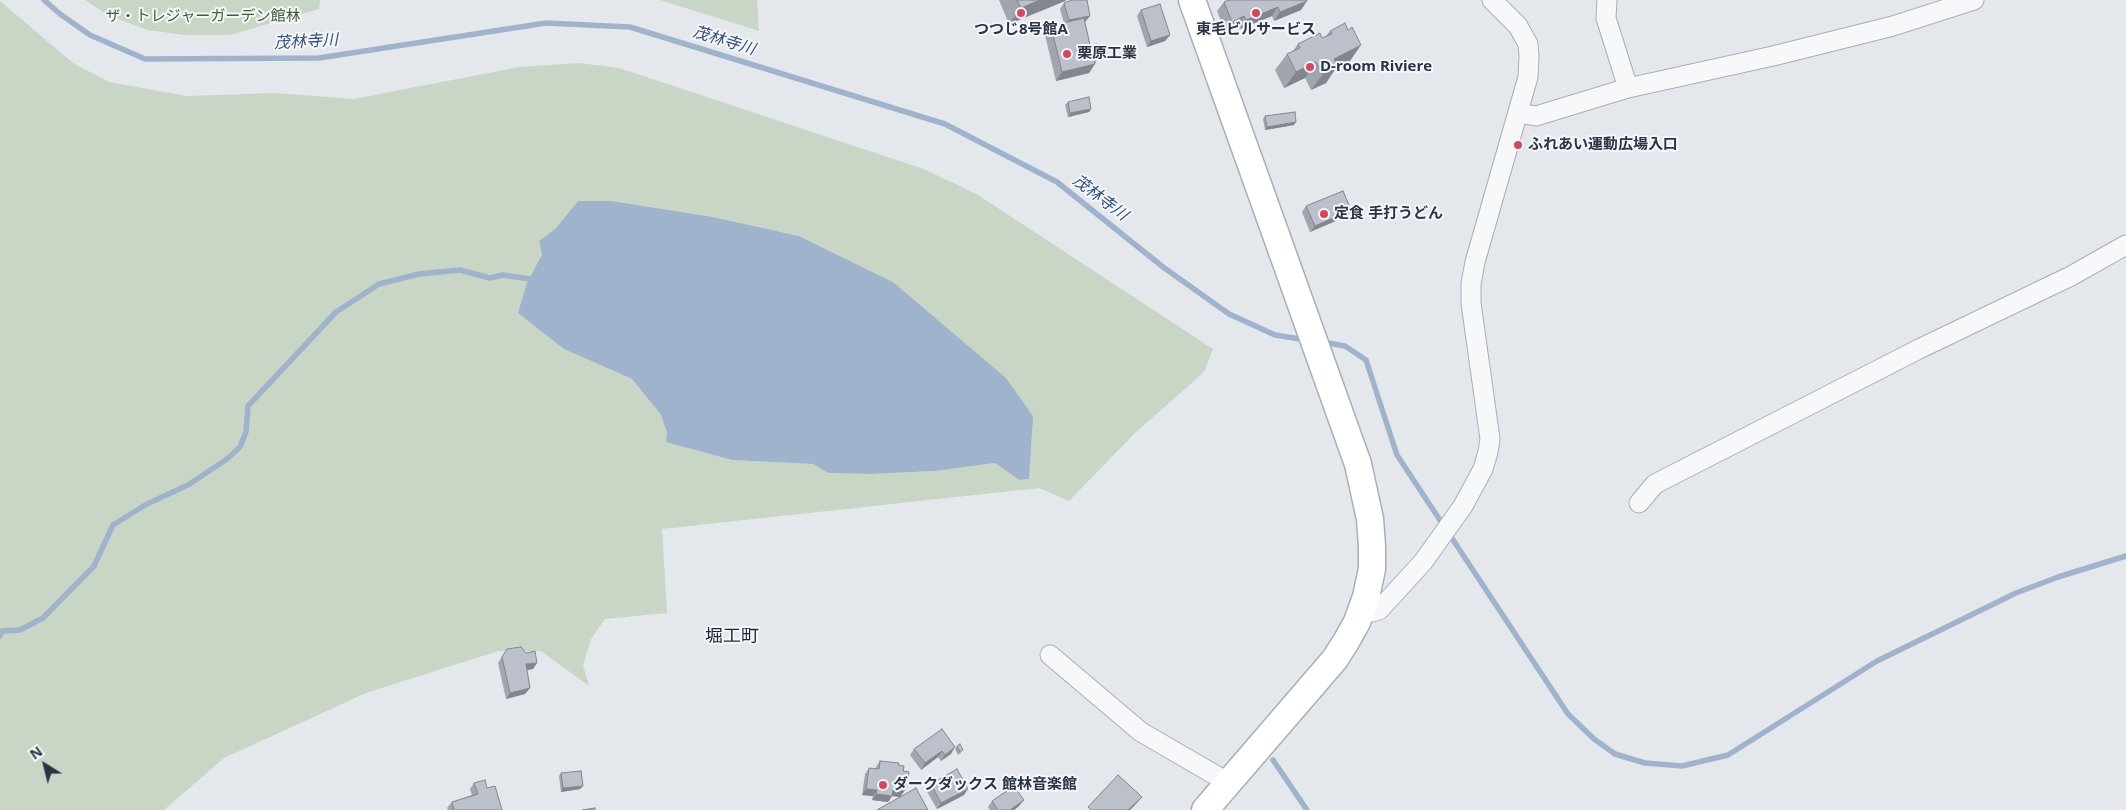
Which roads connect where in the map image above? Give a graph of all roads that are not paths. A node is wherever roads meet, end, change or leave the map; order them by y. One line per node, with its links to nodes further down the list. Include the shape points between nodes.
1 (1192, 0): 9 (street, via 1358,464 1370,519 1372,569)
2 (1492, 0): 6 (street, via 1518,26 1528,44 1528,77)
3 (1607, 0): 5 (street, via 1606,18)
4 (1974, 0): 5 (street, via 1893,26)
5 (1628, 88): 6 (street, via 1536,116)
6 (1519, 113): 9 (street, via 1471,284 1490,439 1483,469 1457,514 1428,554 1379,610)
7 (2126, 246): 8 (street, via 1664,479 1655,484)
8 (1639, 503)
9 (1362, 610): 11 (street, via 1335,659)
10 (1050, 655): 11 (street, via 1142,732)
11 (1229, 783): 12 (street)
12 (1205, 810)

